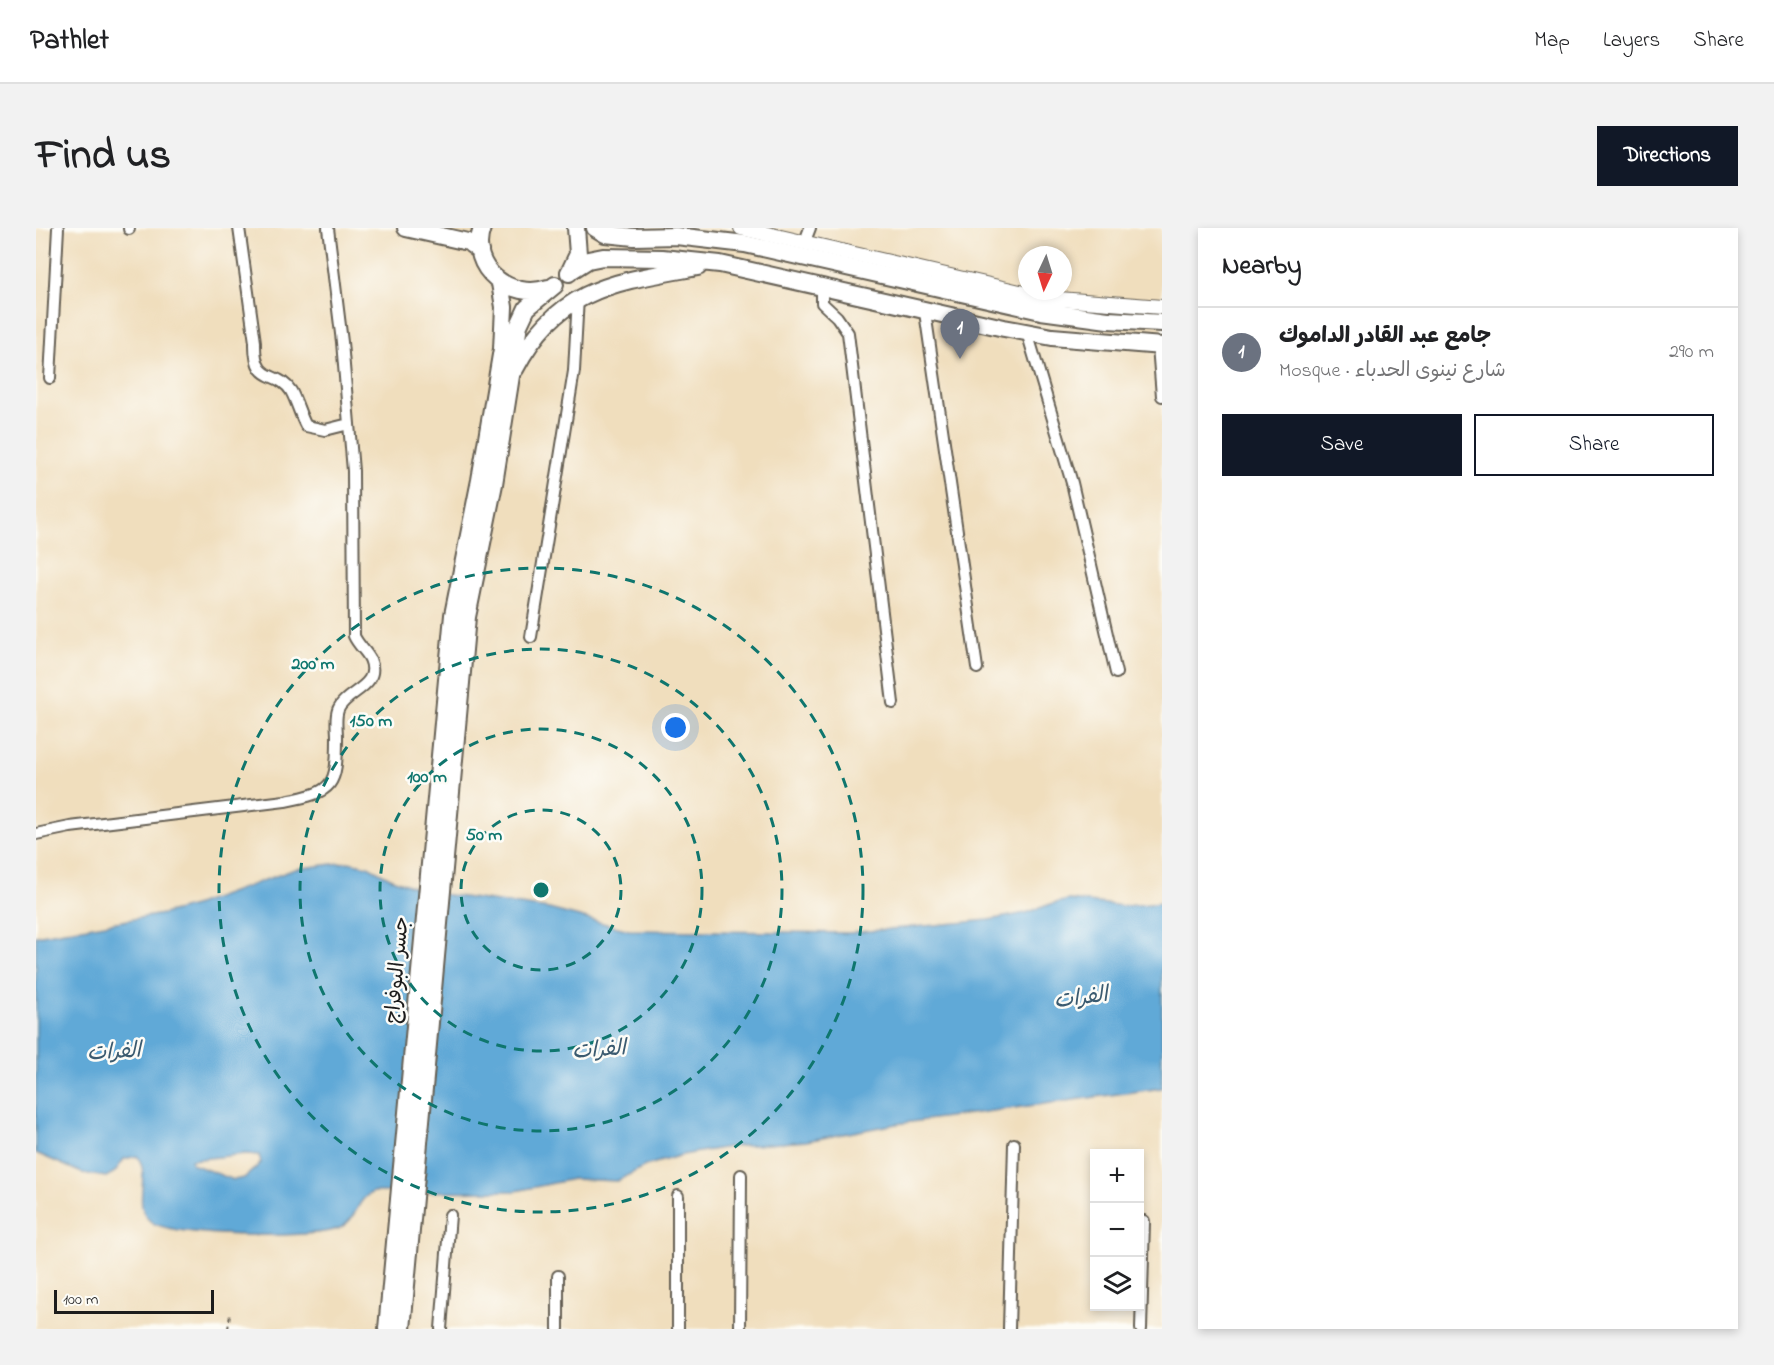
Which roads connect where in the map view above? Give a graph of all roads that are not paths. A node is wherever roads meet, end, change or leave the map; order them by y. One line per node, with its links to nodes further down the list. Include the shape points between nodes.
1 (58, 228): 24 (street)
2 (239, 228): 27 (street, via 255,360 263,371 290,390 306,426 325,430)
3 (328, 228): 27 (street)
4 (406, 228): 12 (main road, via 468,242)
5 (482, 228): 12 (main road)
6 (576, 228): 14 (main road, via 578,254)
7 (595, 228): 11 (main road, via 605,234)
8 (674, 228): 11 (street)
9 (741, 228): 10 (street)
10 (807, 235): 19 (street, via 1046,298)
11 (653, 237): 21 (main road, via 745,244 1041,311)
12 (480, 251): 15 (main road, via 487,269)
13 (720, 264): 14 (main road, via 603,257 588,260); 17 (main road); 18 (main road, via 624,282)
14 (569, 272): 16 (main road)
15 (500, 283): 16 (main road, via 518,291 537,292); 28 (main road, via 504,307 502,349)
16 (555, 285): 25 (main road, via 527,308 519,325)
17 (822, 287): 20 (main road); 32 (street, via 822,303 848,333)
18 (578, 297): 25 (main road, via 525,351); 29 (street, via 574,371)
19 (1162, 307)
20 (925, 312): 22 (main road); 30 (street)
21 (1162, 323)
22 (1027, 333): 23 (main road); 31 (street, via 1072,483)
23 (1160, 346): 26 (street)
24 (50, 378)
25 (508, 383): 28 (main road, via 494,484)
26 (1162, 396)
27 (349, 424): 33 (street, via 354,636 372,668 369,681 339,707 337,770 331,783 316,795 285,801 70,826)
28 (460, 616): 40 (main road, جسر البوفراج); 41 (main road, جسر البوفراج)
29 (531, 637)
30 (977, 668)
31 (1116, 673)
32 (893, 703)
33 (36, 834)
34 (1014, 1144): 46 (street)
35 (741, 1175): 45 (street)
36 (678, 1196): 44 (street)
37 (450, 1215): 42 (street)
38 (1143, 1257): 47 (street)
39 (558, 1276): 43 (street)
40 (387, 1329)
41 (402, 1329)
42 (441, 1329)
43 (558, 1329)
44 (678, 1329)
45 (740, 1329)
46 (1009, 1329)
47 (1141, 1329)

